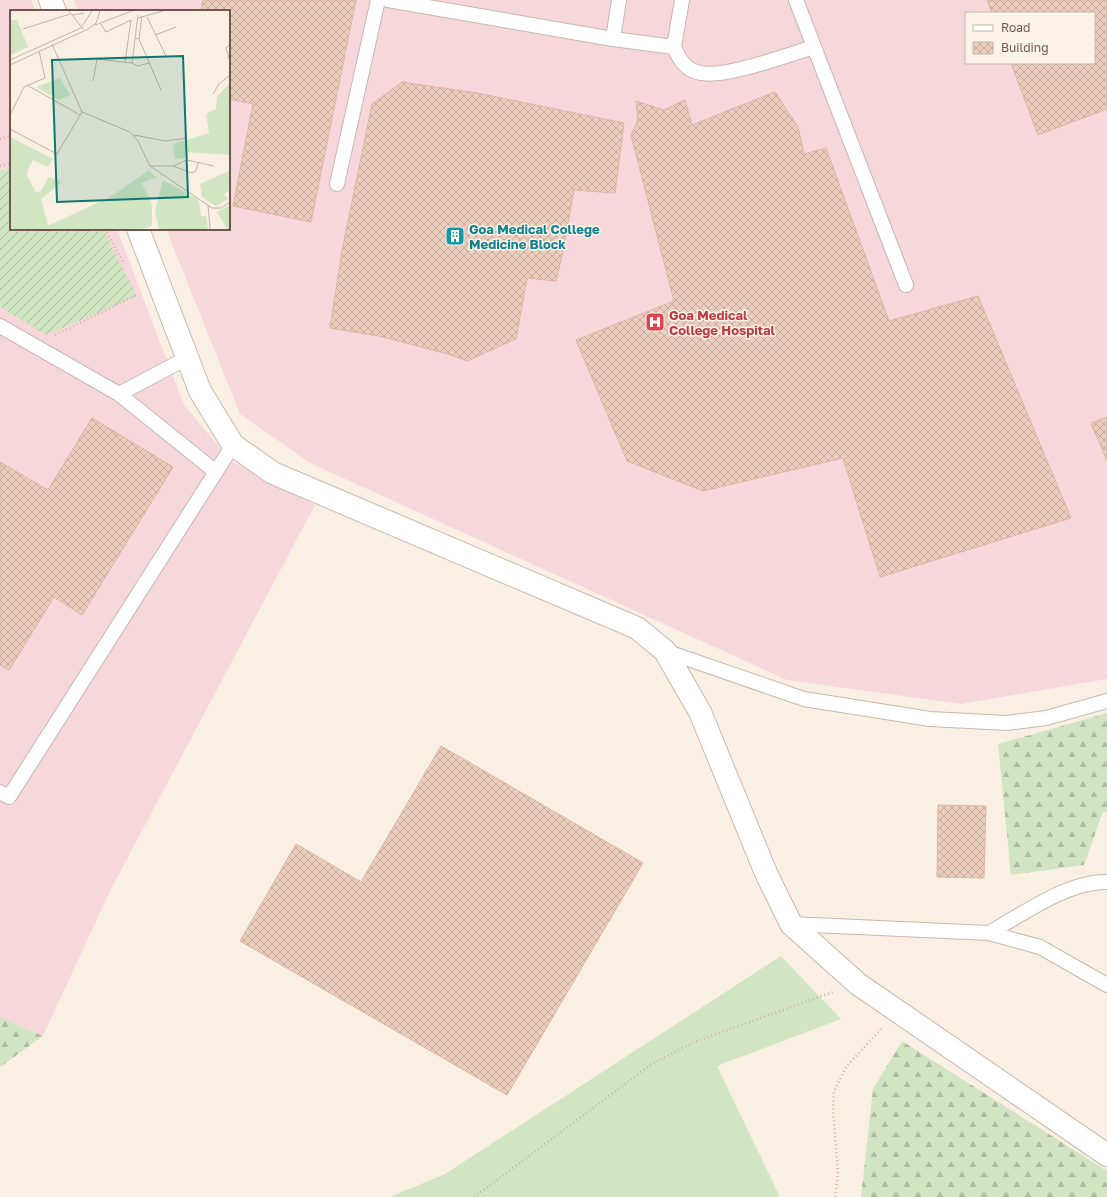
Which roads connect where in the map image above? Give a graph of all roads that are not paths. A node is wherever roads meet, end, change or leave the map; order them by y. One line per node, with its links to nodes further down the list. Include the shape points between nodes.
1 (50, 0): 7 (street)
2 (378, 0): 11 (lane)
3 (388, 0): 8 (lane)
4 (620, 0): 8 (lane)
5 (682, 0): 9 (lane)
6 (796, 0): 10 (lane)
7 (55, 10)
8 (613, 39): 9 (lane)
9 (674, 47): 10 (lane, via 681,63 700,73 720,74)
10 (814, 47): 13 (lane)
11 (337, 184)
12 (138, 230): 15 (street)
13 (906, 285)
14 (0, 326): 16 (lane)
15 (187, 358): 16 (lane); 17 (street, via 200,391)
16 (119, 394): 18 (lane)
17 (233, 444): 18 (lane); 19 (street, via 273,473 638,628)
18 (216, 472): 21 (lane, via 9,797)
19 (665, 651): 20 (lane, via 804,699 930,719 1007,723 1046,718); 23 (street, via 700,712 766,873)
20 (1107, 701)
21 (0, 792)
22 (1107, 882): 24 (lane, via 1087,883 1067,890)
23 (791, 924): 24 (lane); 26 (street, via 858,984)
24 (989, 932): 25 (lane, via 1040,947)
25 (1107, 985)
26 (1107, 1155)

